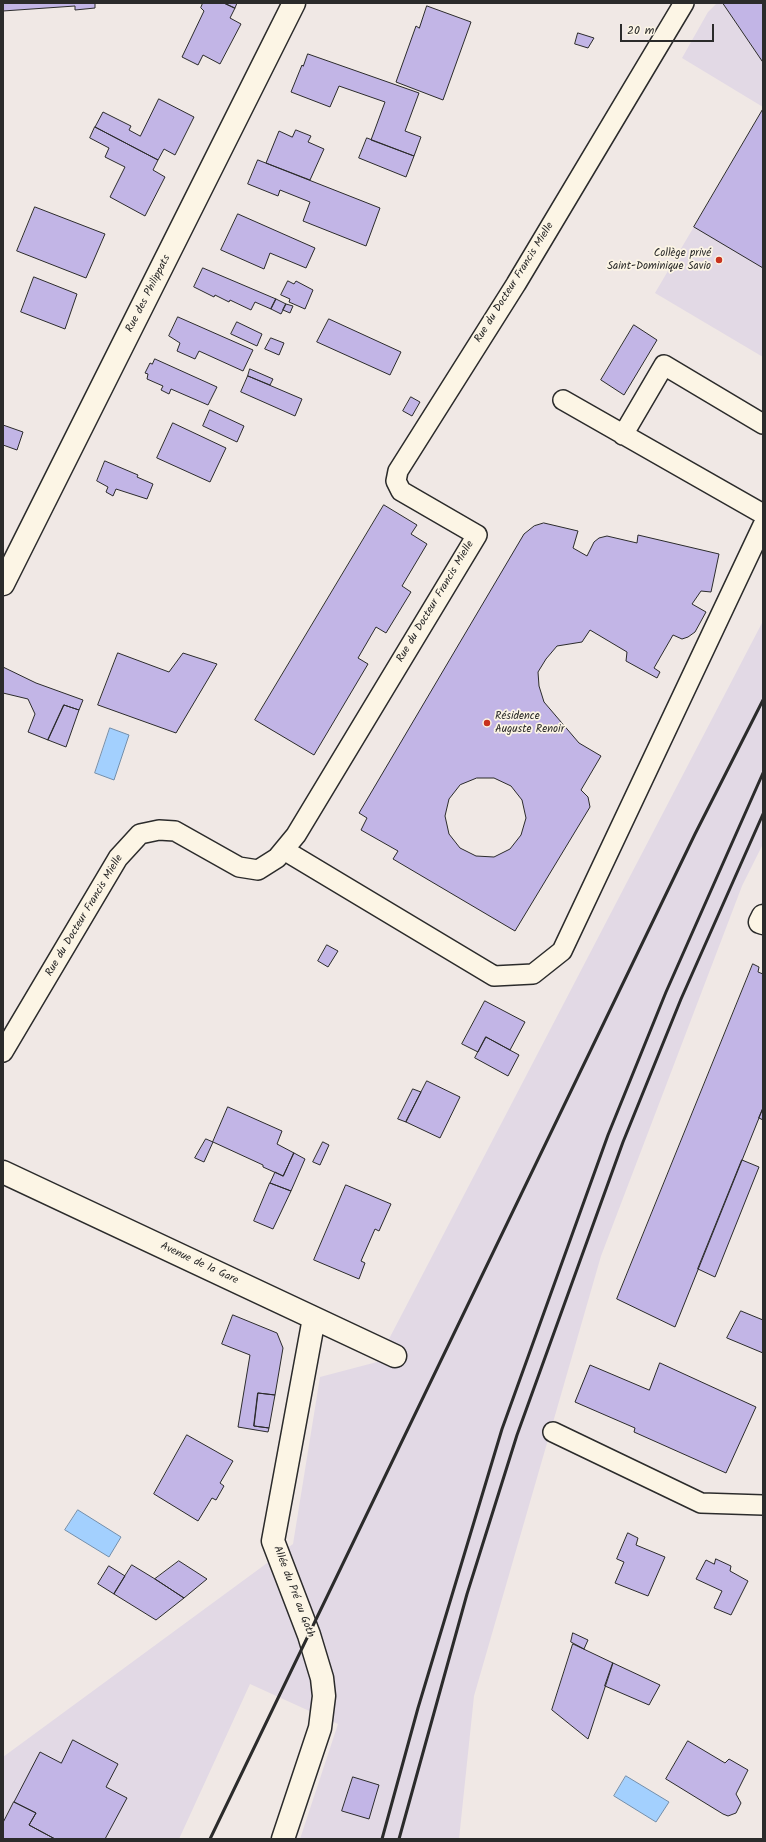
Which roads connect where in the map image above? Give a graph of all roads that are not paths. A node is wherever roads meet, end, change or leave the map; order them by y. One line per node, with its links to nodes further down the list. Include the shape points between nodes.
1 (294, 3): 8 (street, Rue des Philippats)
2 (684, 3): 9 (lane, Rue du Docteur Francis Mielle, via 516,284 398,471 396,481 401,491 477,535 296,835)
3 (563, 400): 5 (lane)
4 (763, 424): 5 (lane, via 664,365)
5 (623, 435): 6 (lane)
6 (763, 514)
7 (763, 525): 9 (lane, via 562,951 533,974 494,976)
8 (3, 584)
9 (284, 850): 12 (lane, Rue du Docteur Francis Mielle, via 277,858 258,870 239,867 175,831 159,830 140,834 118,858)
10 (763, 916): 11 (street, via 760,922)
11 (763, 924)
12 (3, 1052)
13 (3, 1172): 14 (street, Avenue de la Gare)
14 (314, 1318): 15 (street, Avenue de la Gare); 18 (street, Allée du Pré au Goth, via 273,1541 309,1635 322,1678 324,1696 320,1728)
15 (395, 1356)
16 (553, 1432): 17 (lane, via 701,1503)
17 (763, 1505)
18 (283, 1839)

